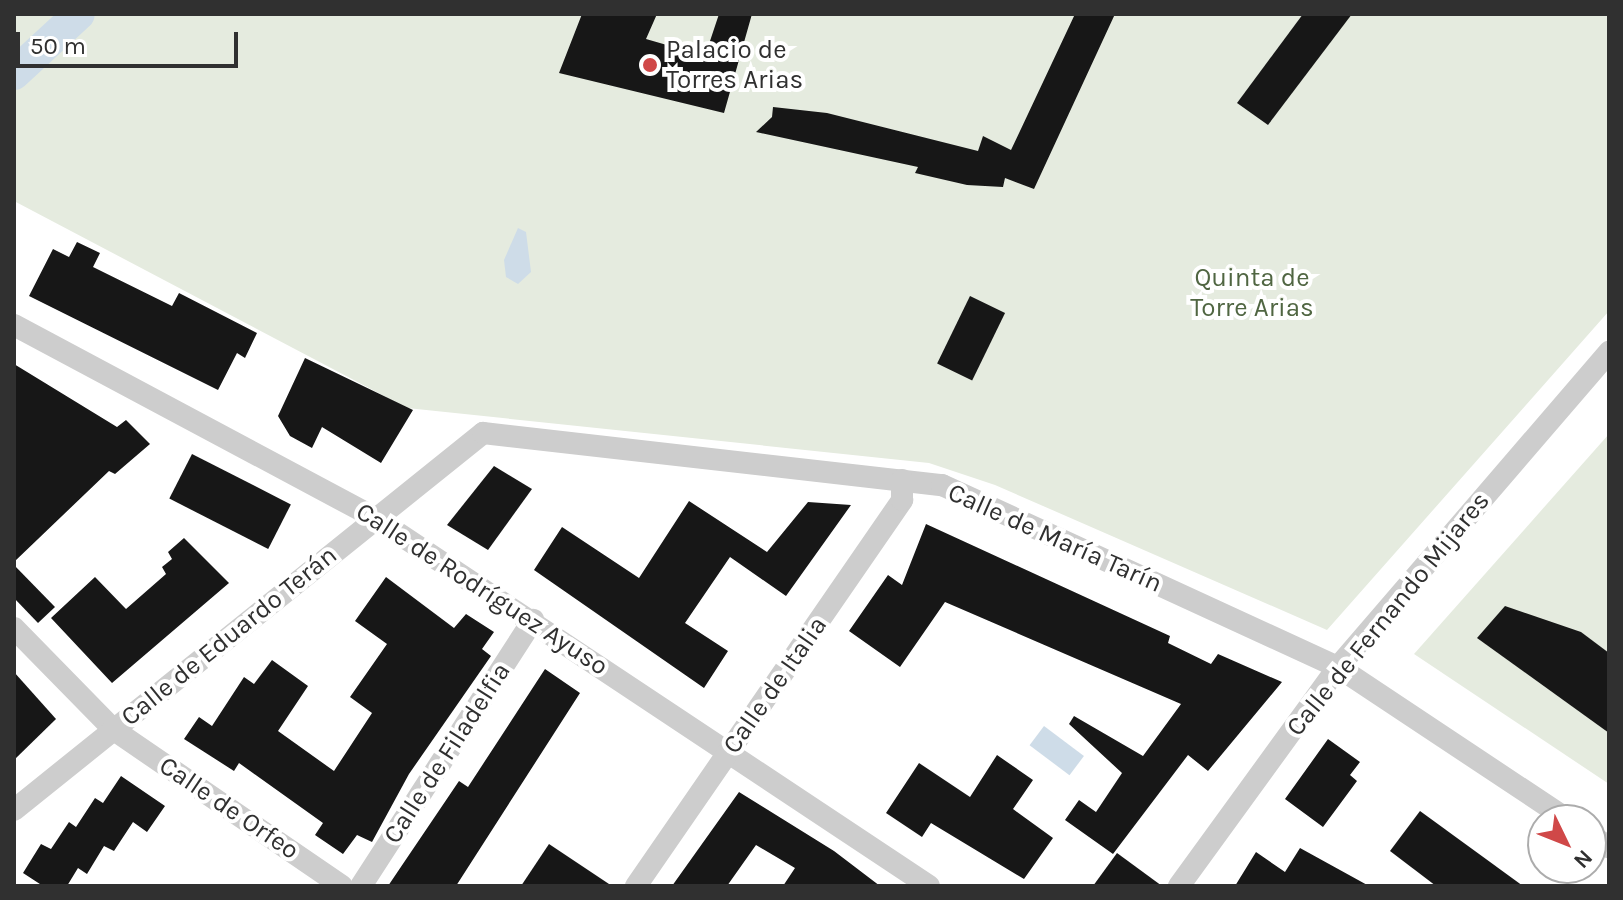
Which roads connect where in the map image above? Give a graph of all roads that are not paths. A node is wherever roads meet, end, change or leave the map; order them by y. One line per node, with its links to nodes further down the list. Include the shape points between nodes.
1 (14, 325): 5 (street, Calle de Rodríguez Ayuso)
2 (1609, 352): 8 (street, Calle de Fernando Mijares)
3 (483, 433): 4 (street, Calle de María Tarín); 5 (street, Calle de Eduardo Terán)
4 (902, 480): 8 (street, Calle de María Tarín, via 942,485); 10 (street, Calle de Italia, via 902,500)
5 (375, 518): 6 (street, Calle de Rodríguez Ayuso); 9 (street, Calle de Eduardo Terán)
6 (533, 620): 10 (street, Calle de Rodríguez Ayuso); 14 (street, Calle de Filadelfia)
7 (14, 628): 9 (street, Calle de Orfeo)
8 (1338, 667): 11 (street, Calle de María Tarín); 17 (street, Calle de Fernando Mijares)
9 (114, 730): 12 (street, Calle de Eduardo Terán); 13 (street, Calle de Orfeo)
10 (730, 750): 15 (street, Calle de Italia); 16 (street, Calle de Rodríguez Ayuso)
11 (1544, 804)
12 (14, 810)
13 (342, 886)
14 (361, 886)
15 (636, 886)
16 (929, 886)
17 (1179, 886)

